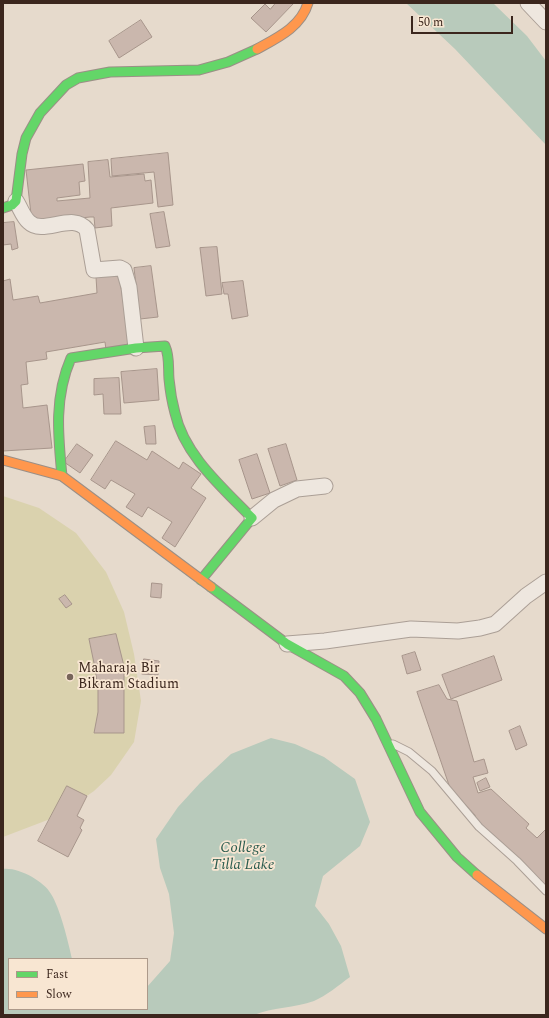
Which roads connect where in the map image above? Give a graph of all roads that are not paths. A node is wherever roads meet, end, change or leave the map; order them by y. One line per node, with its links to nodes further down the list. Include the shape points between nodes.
1 (308, 3): 4 (street, via 307,11 283,35 224,65 198,70 109,72 78,77 66,84 47,105 27,135)
2 (528, 3): 3 (street)
3 (546, 22)
4 (9, 204): 5 (street, via 34,225 79,223 87,230 94,270 124,270 129,287)
5 (136, 348): 7 (street, via 71,358 62,381 59,403 58,442); 9 (street, via 164,346 167,350 176,419 187,443 230,496)
6 (3, 460): 7 (street)
7 (62, 476): 10 (street)
8 (325, 486): 9 (street, via 297,489 274,500)
9 (252, 518): 10 (street)
10 (201, 580): 12 (street)
11 (546, 582): 12 (street, via 495,624 480,628 458,631 411,629)
12 (287, 644): 13 (street, via 344,676 360,693)
13 (385, 740): 14 (lane, via 409,752 432,771 479,827); 15 (street, via 420,812 435,832 483,881)
14 (546, 891)
15 (546, 929)

